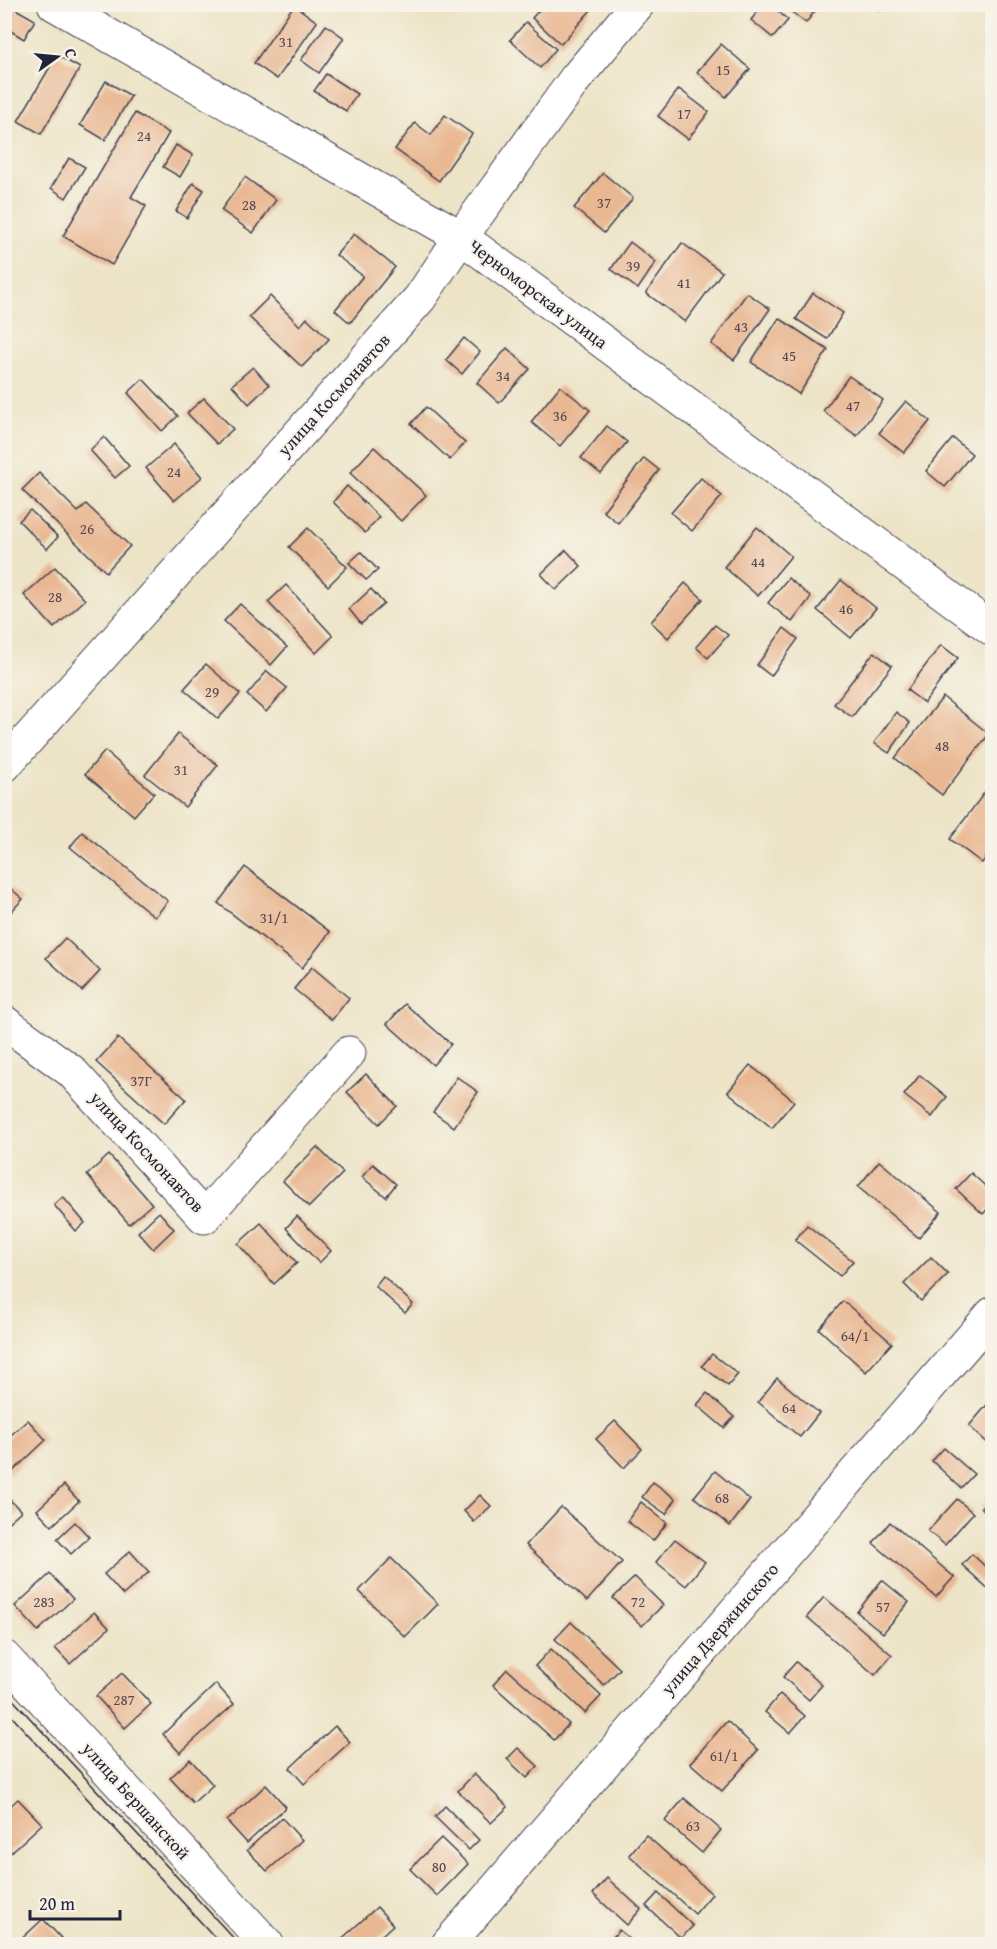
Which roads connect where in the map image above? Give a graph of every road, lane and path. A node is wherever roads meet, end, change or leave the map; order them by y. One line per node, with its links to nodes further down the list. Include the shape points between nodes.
1 (54, 4): 3 (street, Черноморская улица)
2 (638, 4): 3 (street, улица Космонавтов, via 576,78)
3 (461, 237): 4 (street, Черноморская улица); 5 (street, улица Космонавтов, via 420,298)
4 (993, 629)
5 (4, 766)
6 (4, 1022): 7 (street, улица Космонавтов, via 71,1071 204,1217)
7 (349, 1053)
8 (993, 1314): 11 (street, улица Дзержинского)
9 (4, 1657): 10 (street, улица Бершанской)
10 (267, 1944)
11 (448, 1944)

